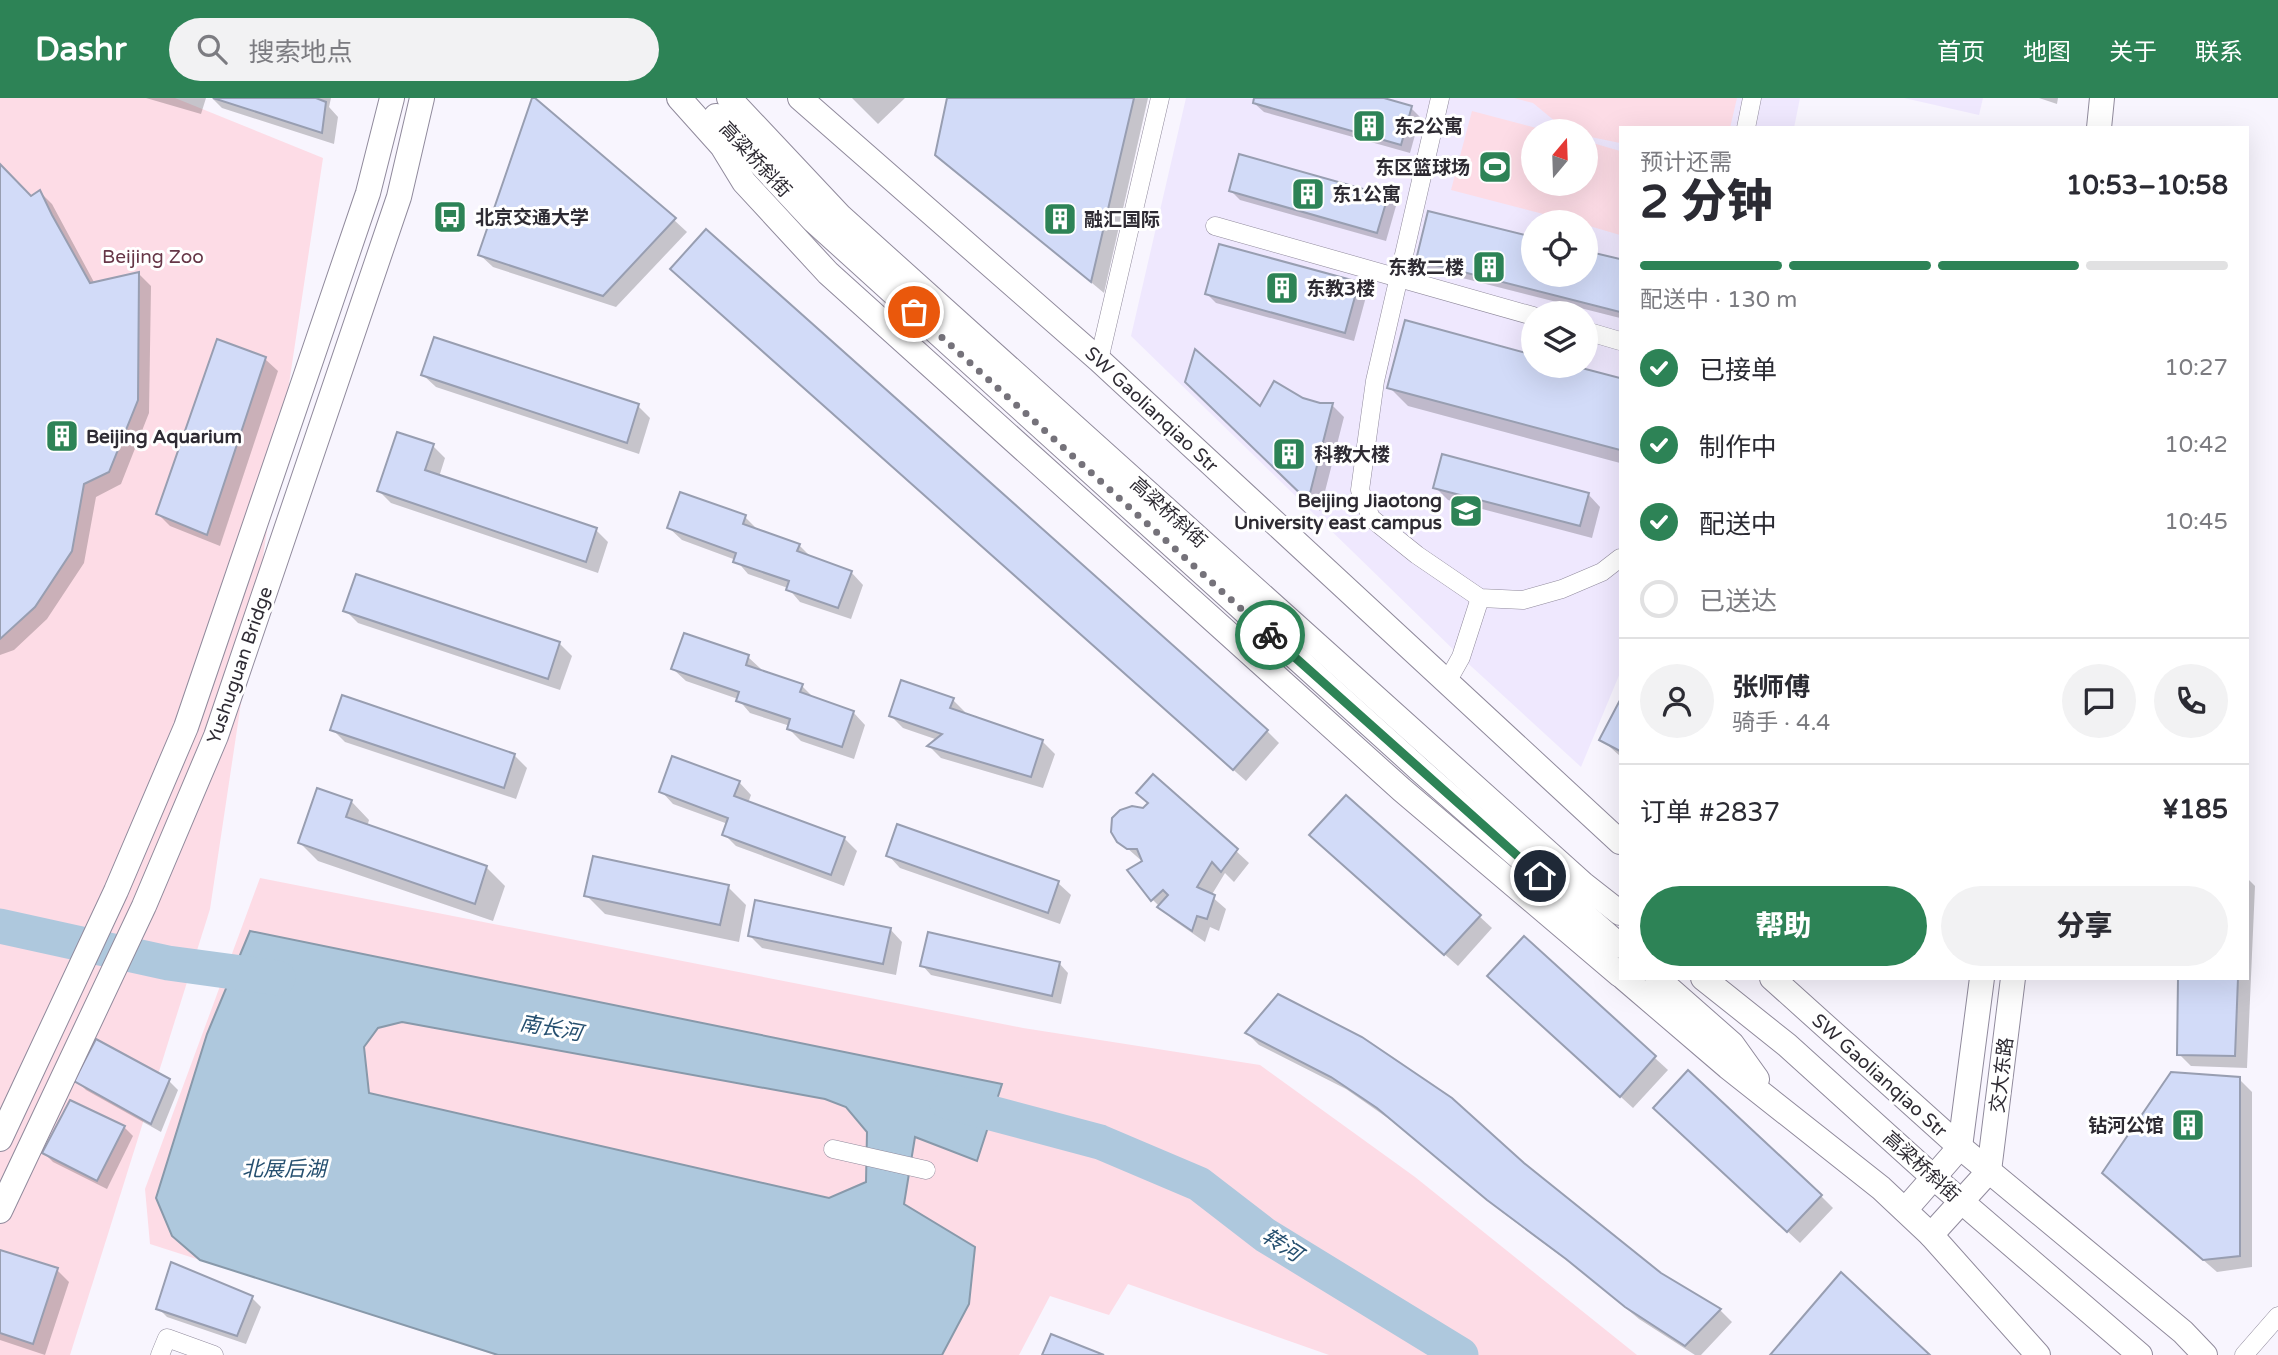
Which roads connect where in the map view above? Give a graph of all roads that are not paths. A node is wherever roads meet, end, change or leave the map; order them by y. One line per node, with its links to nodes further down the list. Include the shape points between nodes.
1 (392, 98): 35 (main road, Yushuguan Bridge, via 368,192 186,727 116,891)
2 (422, 98): 43 (main road, Yushuguan Bridge, via 399,197 216,736 144,906)
3 (679, 98): 15 (main road, via 722,146 744,182)
4 (698, 98): 13 (main road, 高粱桥斜街)
5 (729, 98): 25 (main road, 高梁桥斜街, via 840,216)
6 (800, 98): 20 (main road, SW Gaolianqiao Str)
7 (1160, 98): 20 (street)
8 (1440, 98): 16 (street)
9 (1752, 98): 11 (street)
10 (2102, 98): 12 (main road)
11 (1746, 126)
12 (2099, 126)
13 (813, 220): 15 (main road); 26 (main road, 高梁桥斜街, via 1399,752)
14 (1215, 226): 16 (street)
15 (828, 273): 27 (main road, via 1402,790)
16 (1397, 278): 17 (street); 22 (street, via 1375,381 1360,490 1371,519)
17 (1521, 313)
18 (1598, 335): 19 (street)
19 (1619, 341)
20 (1099, 360): 23 (main road, SW Gaolianqiao Str)
21 (1619, 559): 22 (street, via 1602,572 1562,589 1523,600)
22 (1480, 598): 23 (street, via 1461,657)
23 (1447, 682): 24 (main road, SW Gaolianqiao Str)
24 (1619, 841)
25 (1619, 912)
26 (1619, 945)
27 (1619, 974)
28 (1626, 980): 34 (main road)
29 (1659, 980): 34 (main road, via 1732,1044)
30 (1706, 980): 40 (main road, 高梁桥斜街, via 1787,1045)
31 (1774, 980): 36 (main road, SW Gaolianqiao Str)
32 (1982, 980): 36 (main road, 交大东路)
33 (2013, 980): 39 (main road, 交大东路)
34 (1773, 1100): 42 (main road)
35 (0, 1139)
36 (1960, 1147): 39 (main road, SW Gaolianqiao Str); 40 (main road)
37 (833, 1149): 38 (street)
38 (926, 1170)
39 (1989, 1171): 41 (main road); 50 (main road)
40 (1934, 1177): 41 (main road, 高梁桥斜街); 42 (main road)
41 (1962, 1202): 44 (main road); 49 (main road, 高梁桥斜街)
42 (1905, 1210): 44 (main road)
43 (0, 1211)
44 (1931, 1236): 48 (main road)
45 (2278, 1316): 51 (street)
46 (160, 1355): 47 (street, via 167,1338)
47 (214, 1355)
48 (2038, 1355)
49 (2140, 1355)
50 (2205, 1355)
51 (2244, 1355)

